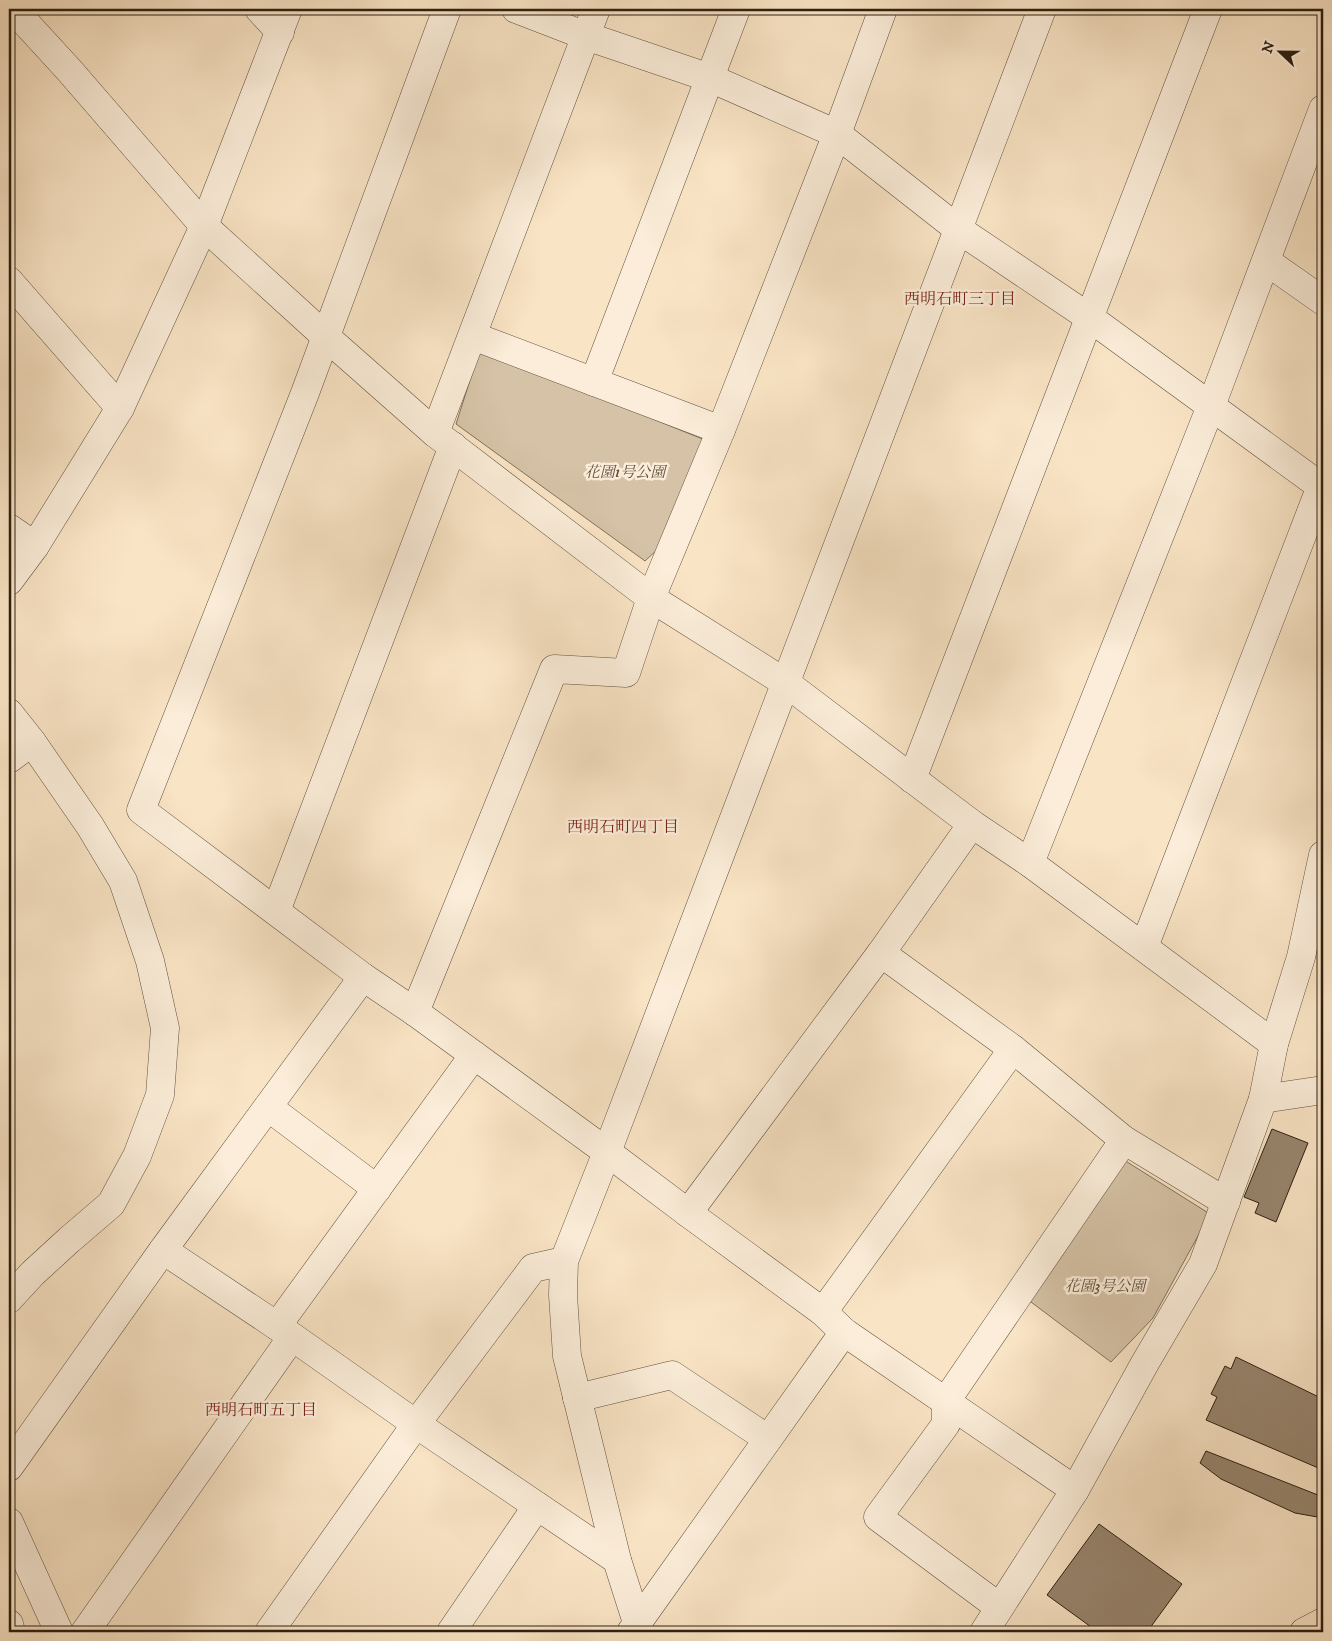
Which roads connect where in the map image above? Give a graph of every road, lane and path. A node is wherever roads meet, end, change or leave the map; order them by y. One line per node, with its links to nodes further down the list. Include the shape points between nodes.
1 (13, 9): 10 (street); 16 (street)
2 (259, 9): 11 (street)
3 (447, 9): 22 (street)
4 (516, 9): 12 (street)
5 (596, 9): 12 (street)
6 (736, 9): 13 (street)
7 (883, 9): 15 (street)
8 (1042, 9): 17 (street)
9 (1208, 9): 21 (street)
10 (9, 13)
11 (284, 20): 16 (street)
12 (586, 36): 13 (street); 23 (street)
13 (710, 78): 15 (street); 24 (street)
14 (1323, 109): 18 (street)
15 (837, 134): 17 (street); 27 (street)
16 (204, 226): 22 (street); 26 (street)
17 (958, 229): 21 (street); 34 (street)
18 (1266, 261): 20 (street); 25 (street)
19 (9, 282): 26 (street)
20 (1323, 301)
21 (1090, 318): 25 (street); 38 (street)
22 (326, 336): 28 (street); 42 (street, via 141,810)
23 (473, 336): 24 (street); 28 (street)
24 (594, 382): 27 (street)
25 (1212, 406): 29 (street); 41 (street)
26 (120, 408): 31 (street)
27 (722, 430): 33 (street)
28 (444, 439): 33 (street); 42 (street)
29 (1322, 487): 43 (street)
30 (9, 528): 31 (street)
31 (36, 546): 32 (street)
32 (9, 581)
33 (651, 598): 34 (street); 46 (street, via 626,674 554,669)
34 (786, 683): 38 (street); 54 (street)
35 (9, 713): 36 (street)
36 (32, 742): 37 (street); 60 (street, via 90,826 123,882 150,961 165,1028 160,1095 137,1156 111,1204 33,1273)
37 (9, 759)
38 (912, 779): 39 (street)
39 (972, 824): 41 (street); 44 (street)
40 (1323, 855): 47 (street, via 1301,957)
41 (1030, 863): 43 (street)
42 (276, 911): 45 (street)
43 (1144, 947): 47 (street)
44 (881, 953): 48 (street); 57 (street)
45 (363, 977): 46 (street); 52 (street)
46 (415, 1012): 49 (street)
47 (1274, 1044): 51 (street)
48 (1013, 1049): 53 (street); 61 (street)
49 (474, 1055): 54 (street); 55 (street)
50 (1323, 1090): 51 (street)
51 (1263, 1099): 56 (street)
52 (268, 1107): 55 (street); 58 (street)
53 (1124, 1140): 56 (street); 65 (street)
54 (607, 1152): 57 (street); 59 (street)
55 (377, 1189): 62 (street)
56 (1226, 1202): 69 (street, via 1203,1264)
57 (688, 1214): 61 (street)
58 (163, 1250): 62 (street); 68 (street)
59 (564, 1261): 64 (street, via 567,1356); 66 (street, via 533,1268)
60 (9, 1299)
61 (823, 1312): 63 (street)
62 (285, 1331): 66 (street); 79 (street)
63 (844, 1332): 65 (street); 67 (street)
64 (577, 1398): 67 (street, via 672,1375); 72 (street)
65 (946, 1401): 69 (street); 73 (street, via 946,1424 878,1518)
66 (416, 1424): 70 (street); 80 (street)
67 (768, 1439): 76 (street)
68 (9, 1467)
69 (1075, 1490): 73 (street)
70 (537, 1506): 72 (street); 81 (street)
71 (9, 1522): 78 (street)
72 (617, 1560): 76 (street)
73 (999, 1607): 82 (street)
74 (1323, 1622): 83 (highway)
75 (9, 1624): 77 (street)
76 (636, 1629)
77 (11, 1632)
78 (59, 1632)
79 (86, 1632)
80 (268, 1632)
81 (451, 1632)
82 (984, 1632)
83 (1304, 1632)

